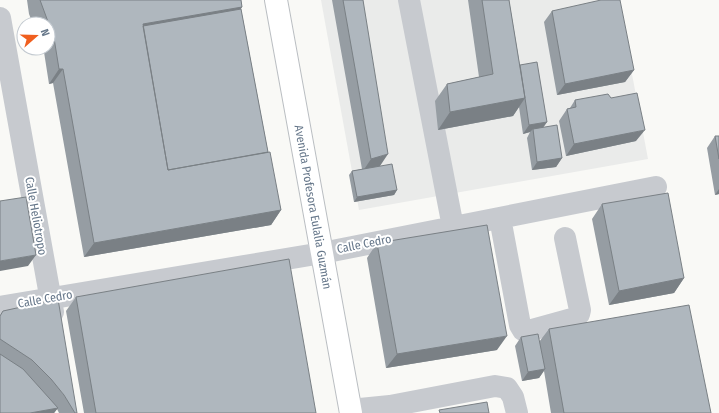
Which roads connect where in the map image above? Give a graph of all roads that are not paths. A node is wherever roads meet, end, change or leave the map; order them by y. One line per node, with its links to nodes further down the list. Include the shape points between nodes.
1 (276, 0): 8 (main road, Avenida Profesora Eulalia Guzmán)
2 (409, 0): 6 (street)
3 (0, 18): 9 (street, Calle Heliotropo)
4 (656, 187): 5 (street, Calle Cedro)
5 (500, 218): 6 (street, Calle Cedro); 7 (street, via 523,330 528,331 575,318 580,310)
6 (453, 227): 8 (street, Calle Cedro)
7 (565, 238)
8 (322, 253): 9 (street, Calle Cedro); 12 (main road, Avenida Profesora Eulalia Guzmán)
9 (51, 298): 10 (street, Calle Cedro); 11 (street, Calle Heliotropo)
10 (0, 307)
11 (57, 334)
12 (351, 411): 13 (street, via 495,386 507,388 513,397)
13 (517, 413)

